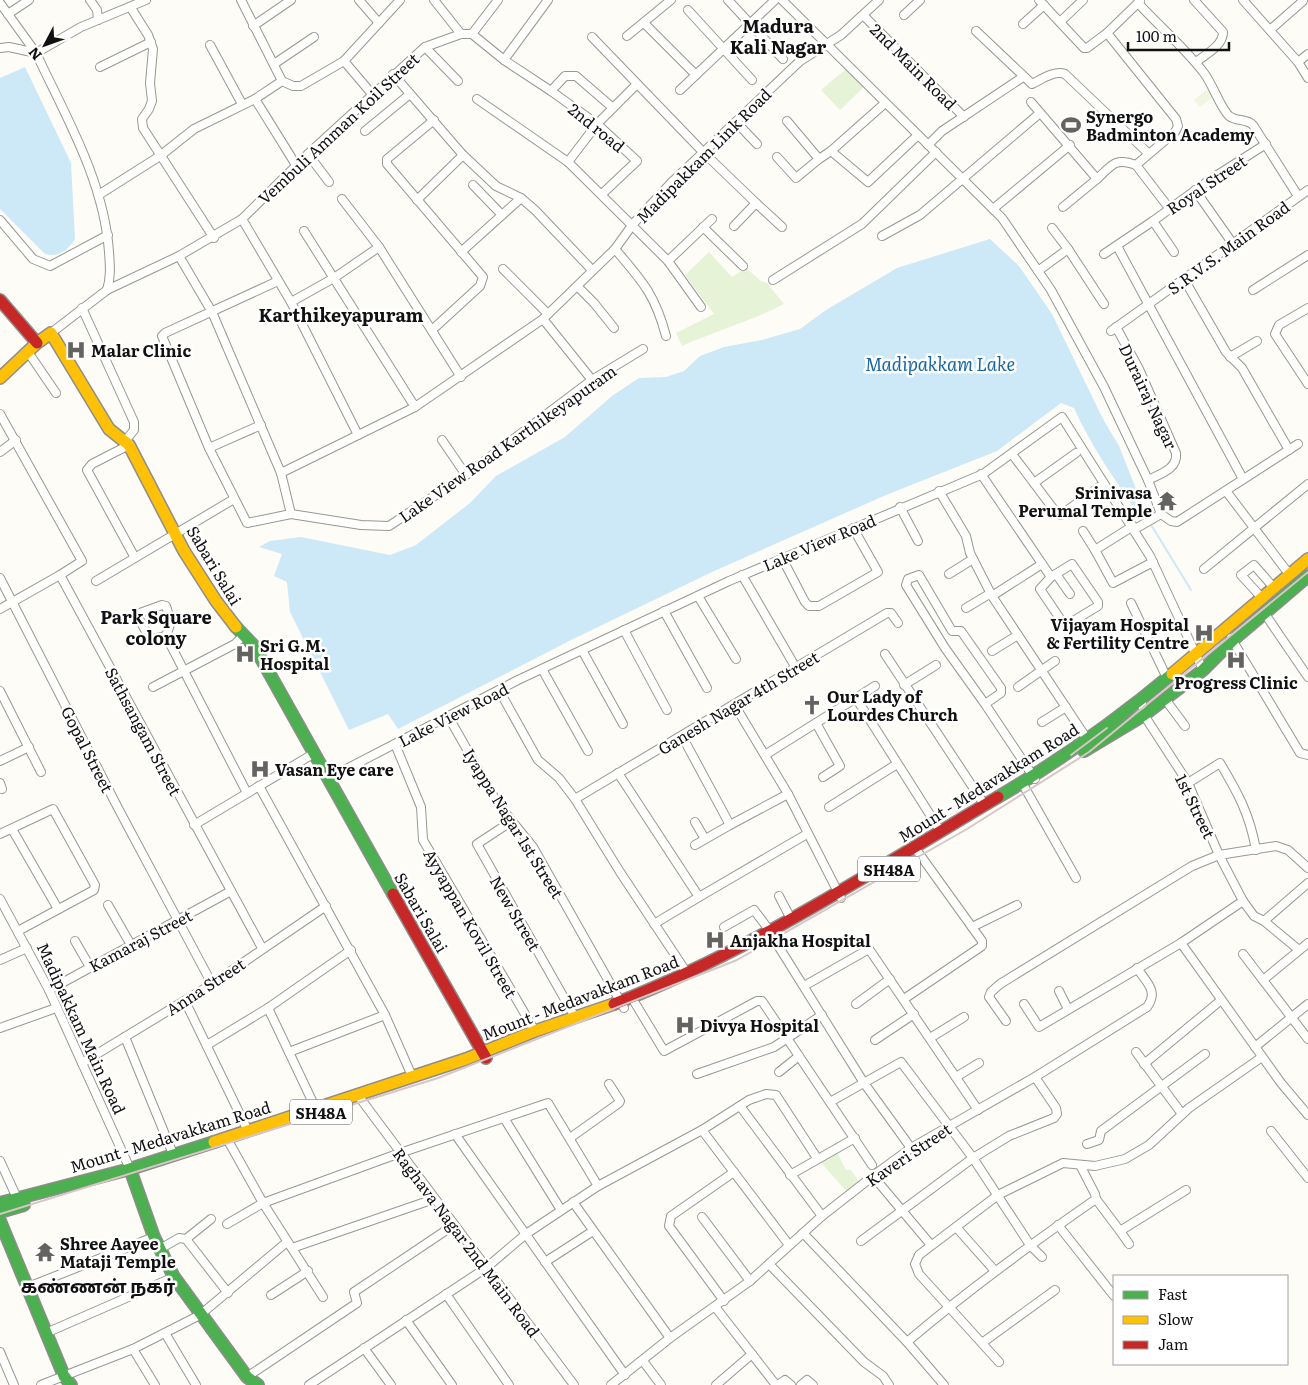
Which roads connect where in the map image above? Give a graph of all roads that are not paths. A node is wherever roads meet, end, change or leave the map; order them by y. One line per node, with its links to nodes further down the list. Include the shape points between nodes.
1 (29, 0): 26 (street)
2 (90, 0): 29 (street, via 97,10)
3 (146, 0): 24 (street)
4 (241, 0): 35 (street)
5 (291, 0): 35 (street)
6 (359, 0): 31 (street)
7 (400, 0): 31 (street)
8 (434, 0): 39 (street)
9 (498, 0): 40 (street)
10 (548, 0): 53 (street)
11 (671, 0): 32 (street)
12 (728, 0): 33 (street)
13 (775, 0): 33 (street)
14 (782, 0): 46 (street)
15 (920, 0): 28 (street)
16 (1083, 0): 30 (street)
17 (1194, 0): 55 (street, via 1223,32 1220,43)
18 (1245, 1): 36 (street)
19 (1303, 1): 36 (street)
20 (877, 2): 27 (street, Madipakkam Link Road)
21 (1042, 2): 30 (street); 34 (street)
22 (1140, 2): 38 (street); 55 (street)
23 (0, 3): 26 (street)
24 (131, 8): 29 (street); 44 (street)
25 (688, 10): 49 (street)
26 (8, 14): 50 (street)
27 (863, 15): 46 (street, Madipakkam Link Road); 78 (street, 2nd Main Road)
28 (904, 15)
29 (98, 20): 50 (street)
30 (1060, 22): 38 (street, via 1084,48 1091,47)
31 (380, 23): 54 (street)
32 (644, 23): 41 (street); 60 (street)
33 (750, 24): 49 (street); 52 (street)
34 (1023, 24)
35 (254, 26): 57 (street)
36 (1270, 30): 56 (street)
37 (976, 32): 61 (street)
38 (1107, 33): 92 (street, via 1176,119 1178,126 1175,132)
39 (461, 34): 40 (street, Vembuli Amman Koil Street); 47 (street, Vembuli Amman Koil Street)
40 (472, 34): 53 (street)
41 (627, 36)
42 (314, 37): 57 (street)
43 (592, 37): 66 (street)
44 (151, 42): 58 (street); 95 (street, via 152,101 142,124)
45 (210, 45): 74 (street)
46 (825, 45): 75 (street); 81 (street, Madipakkam Link Road, via 800,61)
47 (425, 46): 59 (street, Vembuli Amman Koil Street); 65 (street)
48 (0, 48): 50 (street)
49 (724, 48): 60 (street); 63 (street)
50 (36, 53): 107 (street)
51 (1308, 54): 56 (street)
52 (782, 59)
53 (504, 60): 68 (street, 2nd road)
54 (344, 61): 64 (street, via 301,86); 69 (street)
55 (1196, 62): 86 (street, via 1227,114 1238,120 1250,121)
56 (1298, 62): 62 (street)
57 (274, 64): 64 (street)
58 (100, 67)
59 (393, 74): 69 (street, Vembuli Amman Koil Street); 70 (street)
60 (696, 75): 67 (street)
61 (1023, 77): 78 (street); 92 (street, via 1032,84 1060,72 1065,74)
62 (1308, 78)
63 (752, 80)
64 (282, 81): 71 (street)
65 (458, 81)
66 (637, 84): 76 (street); 89 (street)
67 (680, 90)
68 (551, 91): 76 (street, via 564,76 576,76); 82 (street, 2nd road)
69 (372, 94): 93 (street, Vembuli Amman Koil Street)
70 (410, 94): 79 (street); 83 (street)
71 (255, 99): 74 (street); 99 (street)
72 (477, 99): 98 (street)
73 (1031, 102): 77 (street)
74 (242, 104): 95 (street, via 194,129)
75 (884, 104): 84 (street); 90 (street)
76 (612, 108): 82 (street)
77 (1040, 113): 88 (street); 101 (street)
78 (964, 117): 87 (street)
79 (434, 120): 94 (street); 112 (street, via 386,161)
80 (787, 121): 97 (street)
81 (736, 122): 85 (street); 89 (street, Madipakkam Link Road)
82 (597, 124): 98 (street); 108 (street, 2nd road, via 637,161)
83 (364, 131)
84 (918, 136): 87 (street); 90 (street, via 868,182)
85 (756, 144)
86 (1266, 144): 105 (street, Royal Street); 109 (street)
87 (928, 145): 91 (street)
88 (1070, 146): 102 (street); 115 (street)
89 (703, 152): 113 (street); 122 (street, Madipakkam Link Road)
90 (831, 152): 97 (street)
91 (936, 152): 101 (street); 148 (street, via 862,224)
92 (1148, 153): 100 (street)
93 (308, 154): 99 (street, Vembuli Amman Koil Street); 103 (street)
94 (463, 155): 110 (street, via 496,186); 112 (street)
95 (160, 156): 107 (street); 130 (street)
96 (777, 157): 97 (street, via 796,178)
97 (819, 159)
98 (568, 162): 108 (street)
99 (296, 165): 118 (street, Vembuli Amman Koil Street)
100 (1136, 165): 102 (street, via 1123,160 1115,162); 116 (street)
101 (963, 179): 115 (street); 129 (street, via 920,215)
102 (1097, 179): 114 (street)
103 (329, 182)
104 (473, 185): 117 (street)
105 (1195, 190): 116 (street, Royal Street); 131 (street)
106 (1308, 190): 109 (street, S.R.V.S. Main Road)
107 (100, 194): 128 (street)
108 (602, 194): 122 (street)
109 (1298, 196): 131 (street, S.R.V.S. Main Road)
110 (521, 198): 117 (street); 144 (street)
111 (342, 199): 133 (street)
112 (417, 200): 136 (street)
113 (756, 203): 123 (street); 124 (street)
114 (1063, 207)
115 (993, 208): 145 (street)
116 (1169, 208): 121 (street, Royal Street)
117 (502, 215): 136 (street)
118 (242, 219): 130 (street, Vembuli Amman Koil Street); 149 (street)
119 (712, 219): 125 (street)
120 (0, 220): 128 (street, via 33,260 50,266)
121 (1153, 221): 132 (street); 137 (street, Royal Street)
122 (633, 224): 135 (street, Madipakkam Link Road); 141 (street)
123 (734, 226)
124 (782, 227)
125 (703, 228): 141 (street); 142 (street)
126 (1052, 228): 134 (street)
127 (304, 231): 146 (street)
128 (108, 235): 151 (street, via 110,278)
129 (882, 236)
130 (214, 238): 140 (street, Vembuli Amman Koil Street)
131 (1233, 244): 147 (street, S.R.V.S. Main Road)
132 (1117, 246): 138 (street); 156 (street)
133 (380, 247): 146 (street); 164 (street)
134 (1068, 248): 145 (street); 155 (street)
135 (615, 249): 144 (street, Madipakkam Link Road); 166 (street, via 652,295)
136 (461, 252): 164 (street, via 483,277 480,286)
137 (1174, 252)
138 (1104, 254)
139 (1308, 255): 152 (street)
140 (179, 256): 151 (street, Vembuli Amman Koil Street); 160 (street)
141 (668, 261): 157 (street)
142 (743, 266)
143 (503, 269): 161 (street)
144 (592, 270): 150 (street, Madipakkam Link Road)
145 (1038, 271): 195 (street, via 1104,387)
146 (334, 278): 154 (street); 178 (street)
147 (1184, 279): 156 (street, S.R.V.S. Main Road); 171 (street)
148 (773, 280)
149 (278, 281): 154 (street); 160 (street)
150 (578, 287): 161 (street, Madipakkam Link Road); 162 (street)
151 (107, 290): 158 (street, Vembuli Amman Koil Street)
152 (1253, 290)
153 (0, 300): 168 (main road)
154 (291, 302): 181 (street)
155 (1104, 304)
156 (1148, 305): 163 (street, S.R.V.S. Main Road); 194 (street)
157 (701, 307)
158 (82, 308): 165 (street, Vembuli Amman Koil Street); 184 (street, via 134,422)
159 (1308, 308): 172 (street, via 1279,325 1275,334)
160 (212, 312): 180 (street); 186 (street, via 162,336)
161 (545, 316): 173 (street); 175 (street)
162 (614, 328)
163 (1114, 329): 195 (street, Durairaj Nagar, via 1139,369 1176,453 1172,468)
164 (432, 330): 173 (street)
165 (51, 333): 168 (main road); 184 (main road, Sabari Salai, via 109,429)
166 (666, 336)
167 (1257, 341): 171 (street)
168 (36, 343): 170 (main road)
169 (643, 349): 175 (street, Lake View Road Karthikeyapuram)
170 (28, 352): 174 (main road); 177 (street)
171 (1230, 357): 187 (street, via 1242,368)
172 (1305, 371): 176 (street)
173 (461, 377): 178 (street)
174 (0, 378)
175 (592, 380): 193 (street, Lake View Road Karthikeyapuram)
176 (1308, 384)
177 (56, 393)
178 (414, 407): 181 (street)
179 (0, 414): 182 (street)
180 (261, 425): 186 (street); 191 (street)
181 (358, 435): 191 (street)
182 (16, 440): 188 (street); 221 (street, via 82,561)
183 (442, 440): 193 (street)
184 (128, 442): 209 (main road, Sabari Salai); 212 (street, via 87,470)
185 (1298, 444): 187 (street)
186 (209, 448): 201 (street)
187 (1289, 450): 194 (street)
188 (0, 452)
189 (1076, 453): 196 (street)
190 (1012, 454): 192 (street, Lake View Road); 196 (street); 205 (street, Lake View Road, via 1062,418)
191 (281, 474): 203 (street)
192 (981, 474): 199 (street, Lake View Road); 217 (street)
193 (466, 475): 203 (street, Lake View Road Karthikeyapuram, via 389,526)
194 (1243, 479): 200 (street)
195 (1148, 480): 204 (street)
196 (1034, 483): 198 (street, via 1061,515)
197 (1308, 484): 207 (street)
198 (1099, 487)
199 (939, 491): 202 (street, Lake View Road); 214 (street, via 966,536)
200 (1226, 491): 204 (street, via 1177,522); 207 (street)
201 (234, 499): 203 (street, Lake View Road Karthikeyapuram, via 246,522); 209 (street)
202 (900, 508): 206 (street, Lake View Road); 210 (street)
203 (291, 514)
204 (1159, 515): 205 (street)
205 (1136, 527): 211 (street); 216 (street, Lake View Road)
206 (852, 528): 213 (street, Lake View Road); 213 (street, via 878,572 818,606 809,606 805,602)
207 (1255, 528): 218 (street); 220 (street)
208 (1084, 531): 211 (street)
209 (176, 532): 212 (street); 243 (main road, Sabari Salai, via 202,582)
210 (918, 541)
211 (1095, 550): 216 (street, via 1113,583)
212 (134, 556): 226 (street)
213 (782, 558): 222 (street, Lake View Road)
214 (973, 559): 219 (street); 228 (street)
215 (1308, 559): 220 (main road, Mount - Medavakkam Road / SH48A)
216 (1153, 562): 248 (street, Lake View Road)
217 (1042, 564): 223 (street); 228 (street)
218 (1204, 569)
219 (949, 574)
220 (1289, 574): 227 (main road, Mount - Medavakkam Road / SH48A)
221 (60, 575): 232 (street); 304 (street, Sathsangam Street)
222 (742, 576): 230 (street, Lake View Road); 252 (street)
223 (1054, 576): 223 (street, via 1040,589 1062,624 1068,626 1098,606 1072,564); 229 (street)
224 (1308, 576): 237 (main road, Mount - Medavakkam Road / SH48A)
225 (0, 578): 232 (street, Gopal Street)
226 (96, 581)
227 (1274, 588): 231 (main road, Mount - Medavakkam Road / SH48A); 231 (street, via 1254,565 1242,575)
228 (992, 594): 234 (street); 241 (street)
229 (1070, 594)
230 (698, 596): 236 (street, Lake View Road); 249 (street)
231 (1262, 598): 239 (main road, Mount - Medavakkam Road / SH48A)
232 (14, 602): 235 (street); 328 (street, Gopal Street, via 118,808)
233 (1131, 603): 258 (street)
234 (966, 608)
235 (0, 610)
236 (664, 611): 240 (street, Lake View Road); 263 (street)
237 (1264, 614): 244 (main road, Mount - Medavakkam Road / SH48A); 257 (street)
238 (898, 623): 252 (street, Ganesh Nagar 4th Street, via 891,613 887,613)
239 (1225, 629): 244 (street); 248 (main road, Mount - Medavakkam Road / SH48A)
240 (624, 630): 245 (street, Lake View Road); 272 (street)
241 (1018, 635): 246 (street); 254 (street)
242 (166, 636): 242 (street, via 149,637 138,617 140,613 166,606 171,622); 256 (street)
243 (243, 636): 256 (street, via 235,644); 284 (main road, Sabari Salai, via 254,646)
244 (1233, 640): 255 (main road, Mount - Medavakkam Road / SH48A); 286 (street, via 1300,753)
245 (582, 650): 253 (street, Lake View Road); 277 (street)
246 (992, 651)
247 (885, 654): 259 (street)
248 (1195, 654): 255 (street, Lake View Road); 258 (main road, Mount - Medavakkam Road / SH48A)
249 (736, 659)
250 (1055, 662): 254 (street)
251 (936, 665): 259 (street)
252 (796, 668): 269 (street, Ganesh Nagar 4th Street)
253 (542, 669): 264 (street, Lake View Road); 283 (street)
254 (1042, 670): 262 (street); 271 (street)
255 (1204, 670): 268 (main road, Mount - Medavakkam Road / SH48A)
256 (182, 671): 261 (street); 297 (street)
257 (1308, 677)
258 (1167, 678): 267 (main road, Mount - Medavakkam Road / SH48A)
259 (904, 685): 300 (street)
260 (875, 686): 266 (street)
261 (153, 687)
262 (1018, 687)
263 (707, 688)
264 (500, 690): 274 (street, Lake View Road); 299 (street, via 538,760)
265 (0, 691): 282 (street)
266 (856, 698): 276 (street); 288 (street)
267 (1141, 698): 273 (street); 280 (main road, Mount - Medavakkam Road / SH48A)
268 (1165, 698): 273 (main road, Mount - Medavakkam Road / SH48A); 278 (street)
269 (734, 704): 279 (street, Ganesh Nagar 4th Street); 285 (street)
270 (985, 704): 270 (street, via 1001,693 1001,688 961,631 952,631 919,575 908,578 906,585); 293 (street)
271 (1066, 707): 275 (street); 280 (street)
272 (667, 710)
273 (1144, 715): 293 (main road, Mount - Medavakkam Road / SH48A); 294 (street, 1st Street)
274 (448, 716): 281 (street, Lake View Road); 302 (street, Iyappa Nagar 1st Street, via 498,804)
275 (1042, 722)
276 (816, 723): 285 (street); 291 (street, via 840,766)
277 (623, 724)
278 (1185, 726)
279 (682, 736): 290 (street, Ganesh Nagar 4th Street); 305 (street)
280 (1087, 739): 293 (main road, Mount - Medavakkam Road / SH48A)
281 (395, 744): 292 (street, Lake View Road); 374 (street, Ayyappan Kovil Street, via 421,807 423,840)
282 (29, 747): 287 (street); 289 (street)
283 (588, 751)
284 (313, 754): 292 (main road, Sabari Salai); 295 (street)
285 (765, 755): 298 (street)
286 (1308, 755)
287 (0, 762)
288 (897, 764): 301 (street); 307 (street)
289 (41, 772)
290 (618, 773): 299 (street, Ganesh Nagar 4th Street); 321 (street)
291 (823, 777)
292 (327, 779): 385 (main road, Sabari Salai)
293 (1034, 779): 296 (main road, Mount - Medavakkam Road / SH48A); 300 (main road, Mount - Medavakkam Road / SH48A)
294 (1188, 783): 312 (street, via 1220,763 1243,802); 314 (street, 1st Street)
295 (259, 786): 297 (street); 326 (street)
296 (1025, 788): 313 (main road, Mount - Medavakkam Road / SH48A); 316 (street)
297 (247, 794): 304 (street)
298 (788, 794): 305 (street); 309 (street)
299 (575, 799): 331 (street)
300 (984, 804): 307 (main road, Mount - Medavakkam Road / SH48A)
301 (829, 807)
302 (512, 821): 362 (street, Iyappa Nagar 1st Street, via 533,847); 371 (street, New Street, via 477,844)
303 (695, 822): 310 (street)
304 (194, 825): 318 (street, Sathsangam Street)
305 (730, 825): 310 (street)
306 (12, 829): 308 (street); 327 (street); 327 (street, via 54,810 95,886)
307 (941, 832): 319 (main road, Mount - Medavakkam Road / SH48A)
308 (0, 834)
309 (807, 834): 319 (street); 321 (street)
310 (705, 839): 311 (street)
311 (695, 846)
312 (1256, 850): 314 (street); 315 (street, via 1276,846 1288,850)
313 (918, 852): 319 (main road, Mount - Medavakkam Road / SH48A); 333 (street)
314 (1219, 855): 323 (street, 1st Street); 372 (street, via 1160,884 1000,984 990,997)
315 (1308, 868)
316 (1076, 878)
317 (1308, 883): 330 (street)
318 (231, 890): 328 (street, Kamaraj Street); 341 (street, Sathsangam Street)
319 (839, 895): 329 (main road, Mount - Medavakkam Road / SH48A); 335 (main road, Mount - Medavakkam Road / SH48A)
320 (779, 896): 329 (street)
321 (699, 897): 331 (street)
322 (0, 899): 334 (street, Madipakkam Main Road)
323 (1243, 901): 330 (street, 1st Street, via 1254,916); 338 (street)
324 (108, 905): 339 (street)
325 (1017, 905): 333 (street)
326 (326, 906): 341 (street, Anna Street); 342 (street)
327 (58, 909): 334 (street)
328 (179, 919): 339 (street, Kamaraj Street); 351 (street, Gopal Street)
329 (791, 919): 335 (main road, Mount - Medavakkam Road / SH48A)
330 (1264, 920): 343 (street, 1st Street)
331 (654, 924): 348 (street)
332 (724, 927): 335 (street, via 754,910)
333 (972, 927): 355 (street, via 982,946)
334 (18, 931): 340 (street, Madipakkam Main Road)
335 (771, 934): 348 (main road, Mount - Medavakkam Road / SH48A); 352 (street); 358 (main road, Mount - Medavakkam Road / SH48A)
336 (75, 941): 346 (street)
337 (1308, 942): 343 (street)
338 (1181, 943): 347 (street); 357 (street)
339 (131, 945): 346 (street, Kamaraj Street)
340 (27, 948): 345 (street); 353 (street, Madipakkam Main Road)
341 (262, 948): 351 (street, Anna Street)
342 (351, 950): 364 (street); 367 (street)
343 (1299, 950): 350 (street)
344 (1243, 954): 350 (street)
345 (0, 960)
346 (90, 967): 353 (street, Kamaraj Street)
347 (1138, 968): 365 (street); 395 (street, Kaveri Street, via 1153,993 1147,1007)
348 (687, 973): 362 (main road, Mount - Medavakkam Road / SH48A)
349 (890, 979): 352 (street, via 869,949); 355 (street); 359 (street)
350 (1264, 980): 370 (street)
351 (212, 984): 356 (street, Anna Street)
352 (804, 986): 368 (street)
353 (49, 990): 363 (street, Madipakkam Main Road)
354 (1059, 991): 365 (street)
355 (904, 999): 366 (street)
356 (185, 1001): 375 (street, Anna Street); 380 (street)
357 (1220, 1001): 381 (street); 390 (street)
358 (635, 1003): 362 (main road, Mount - Medavakkam Road / SH48A); 376 (street, via 664,1051 757,1001 762,1001)
359 (856, 1004)
360 (1024, 1004): 365 (street, via 1039,1027)
361 (1308, 1004): 370 (street)
362 (622, 1005): 371 (main road, Mount - Medavakkam Road / SH48A); 385 (main road, Mount - Medavakkam Road / SH48A)
363 (56, 1008): 373 (street); 388 (street, Madipakkam Main Road)
364 (268, 1008): 380 (street); 382 (street)
365 (1068, 1009)
366 (914, 1014): 377 (street); 378 (street)
367 (385, 1015): 382 (street); 393 (street)
368 (822, 1015): 376 (street); 396 (street)
369 (964, 1017): 377 (street)
370 (1292, 1017): 379 (street); 381 (street)
371 (576, 1019): 374 (main road, Mount - Medavakkam Road / SH48A)
372 (1006, 1021)
373 (0, 1028)
374 (535, 1031): 385 (main road, Mount - Medavakkam Road / SH48A)
375 (125, 1037): 388 (street, Anna Street); 418 (street)
376 (787, 1038): 386 (street); 392 (street, via 774,1048)
377 (930, 1038): 394 (street)
378 (875, 1040)
379 (1308, 1040)
380 (206, 1045): 408 (street)
381 (1255, 1047): 387 (street)
382 (289, 1052): 402 (street)
383 (1136, 1052): 390 (street)
384 (1205, 1054): 398 (street)
385 (484, 1055): 393 (main road, Mount - Medavakkam Road / SH48A); 399 (main road, Mount - Medavakkam Road / SH48A)
386 (799, 1056): 391 (street); 400 (street)
387 (1262, 1057): 404 (street); 405 (street)
388 (82, 1063): 424 (street, Madipakkam Main Road)
389 (979, 1063): 394 (street)
390 (1144, 1064): 398 (street)
391 (778, 1072)
392 (697, 1074)
393 (412, 1076): 399 (main road, Mount - Medavakkam Road / SH48A)
394 (956, 1077): 403 (street)
395 (1035, 1077): 403 (street, Kaveri Street); 420 (street, via 1058,1114 1009,1136)
396 (864, 1083): 400 (street); 407 (street, via 901,1062); 416 (street)
397 (609, 1084): 412 (street, via 619,1103)
398 (1162, 1088): 404 (street); 415 (street, via 1101,1132 1099,1140)
399 (359, 1097): 402 (main road, Mount - Medavakkam Road / SH48A); 414 (main road, Mount - Medavakkam Road / SH48A); 417 (street, Raghava Nagar 2nd Main Road)
400 (830, 1102): 413 (street)
401 (740, 1106): 409 (street); 419 (street, via 766,1094 776,1095); 426 (street)
402 (315, 1108): 408 (main road, Mount - Medavakkam Road / SH48A)
403 (978, 1110): 407 (street, Kaveri Street)
404 (1182, 1114): 423 (street, via 1149,1145 1125,1159 1095,1166)
405 (1308, 1115)
406 (504, 1118): 411 (street); 412 (street, via 548,1103); 438 (street)
407 (948, 1126): 416 (street, Kaveri Street); 420 (street)
408 (248, 1130): 414 (main road, Mount - Medavakkam Road / SH48A)
409 (702, 1130): 425 (street); 429 (street)
410 (1271, 1130): 428 (street)
411 (455, 1134): 417 (street); 452 (street)
412 (570, 1138): 429 (street)
413 (855, 1138): 419 (street); 422 (street)
414 (228, 1141): 418 (main road, Mount - Medavakkam Road / SH48A); 424 (main road, Mount - Medavakkam Road / SH48A); 437 (street)
415 (1087, 1144)
416 (911, 1148): 427 (street, Kaveri Street)
417 (400, 1153): 433 (street, Raghava Nagar 2nd Main Road); 437 (street)
418 (173, 1154): 424 (main road, Mount - Medavakkam Road / SH48A)
419 (817, 1158): 426 (street)
420 (973, 1158): 431 (street); 439 (street)
421 (0, 1160): 432 (street)
422 (872, 1165)
423 (1080, 1165): 431 (street, via 1063,1163); 434 (street)
424 (131, 1172): 432 (main road, Mount - Medavakkam Road / SH48A); 440 (main road, Mount - Medavakkam Road / SH48A); 453 (main road)
425 (734, 1172): 458 (street); 477 (street, via 671,1216 669,1226)
426 (790, 1175): 441 (street)
427 (873, 1176): 439 (street); 441 (street, Kaveri Street)
428 (1308, 1178)
429 (598, 1186): 435 (street)
430 (1186, 1190): 450 (street)
431 (998, 1195): 448 (street); 460 (street)
432 (17, 1198): 436 (main road, Mount - Medavakkam Road / SH48A)
433 (434, 1199): 446 (street, Raghava Nagar 2nd Main Road); 457 (street)
434 (1096, 1199): 447 (street); 450 (street)
435 (573, 1202): 438 (street); 449 (street)
436 (0, 1203)
437 (264, 1203): 445 (street); 457 (street)
438 (561, 1210): 452 (street)
439 (902, 1210): 455 (street); 459 (street)
440 (0, 1212)
441 (822, 1216): 451 (street, Kaveri Street)
442 (702, 1218): 469 (street)
443 (211, 1219): 454 (street)
444 (0, 1222): 470 (main road)
445 (227, 1224)
446 (454, 1225): 465 (street, Raghava Nagar 2nd Main Road); 495 (street, via 354,1292 357,1303)
447 (1058, 1226): 460 (street); 475 (street)
448 (956, 1227): 459 (street); 466 (street)
449 (594, 1231): 463 (street); 484 (street)
450 (1120, 1231): 456 (street)
451 (803, 1232): 458 (street, Kaveri Street); 485 (street)
452 (526, 1234): 463 (street); 465 (street)
453 (154, 1238): 461 (main road); 470 (street)
454 (186, 1239): 461 (street, via 179,1238); 472 (street)
455 (861, 1241)
456 (1129, 1244)
457 (290, 1245): 467 (street); 472 (street)
458 (789, 1245): 464 (street, Kaveri Street)
459 (931, 1245): 478 (street, via 919,1255 915,1264 919,1274)
460 (1030, 1245): 462 (street); 466 (street)
461 (160, 1249): 468 (main road)
462 (1042, 1257)
463 (545, 1262): 493 (street)
464 (769, 1264): 469 (street, Kaveri Street); 512 (street)
465 (486, 1268): 473 (street); 504 (street, Raghava Nagar 2nd Main Road)
466 (995, 1271): 478 (street)
467 (308, 1272): 474 (street); 476 (street)
468 (174, 1277): 480 (main road); 482 (street)
469 (750, 1281): 477 (street, Kaveri Street)
470 (28, 1287): 482 (main road)
471 (1055, 1290): 486 (street)
472 (228, 1294): 480 (street)
473 (446, 1294): 481 (street); 503 (street)
474 (272, 1295)
475 (1113, 1295)
476 (323, 1296)
477 (724, 1302): 479 (street, Kaveri Street)
478 (950, 1306): 485 (street); 486 (street)
479 (716, 1308): 484 (street, Kaveri Street); 490 (street)
480 (200, 1315): 483 (street); 495 (main road)
481 (406, 1320): 487 (street); 502 (street)
482 (46, 1333): 494 (main road)
483 (165, 1333): 488 (street); 500 (street)
484 (670, 1338): 491 (street, Kaveri Street)
485 (907, 1342): 513 (street)
486 (982, 1342): 492 (street)
487 (364, 1348): 496 (street); 501 (street)
488 (133, 1349): 494 (street); 499 (street)
489 (0, 1352): 497 (street)
490 (752, 1354): 507 (street); 508 (street)
491 (643, 1360): 493 (street, Kaveri Street); 506 (street)
492 (999, 1362)
493 (625, 1375): 505 (street, Kaveri Street)
494 (67, 1380): 498 (street)
495 (250, 1382)
496 (312, 1384)
497 (14, 1385)
498 (41, 1385)
499 (155, 1385)
500 (196, 1385)
501 (391, 1385)
502 (452, 1385)
503 (509, 1385)
504 (574, 1385)
505 (611, 1385)
506 (661, 1385)
507 (716, 1385)
508 (777, 1385): 509 (street, via 785,1380)
509 (791, 1385)
510 (801, 1385): 511 (street, via 807,1380)
511 (814, 1385)
512 (890, 1385)
513 (944, 1385)

